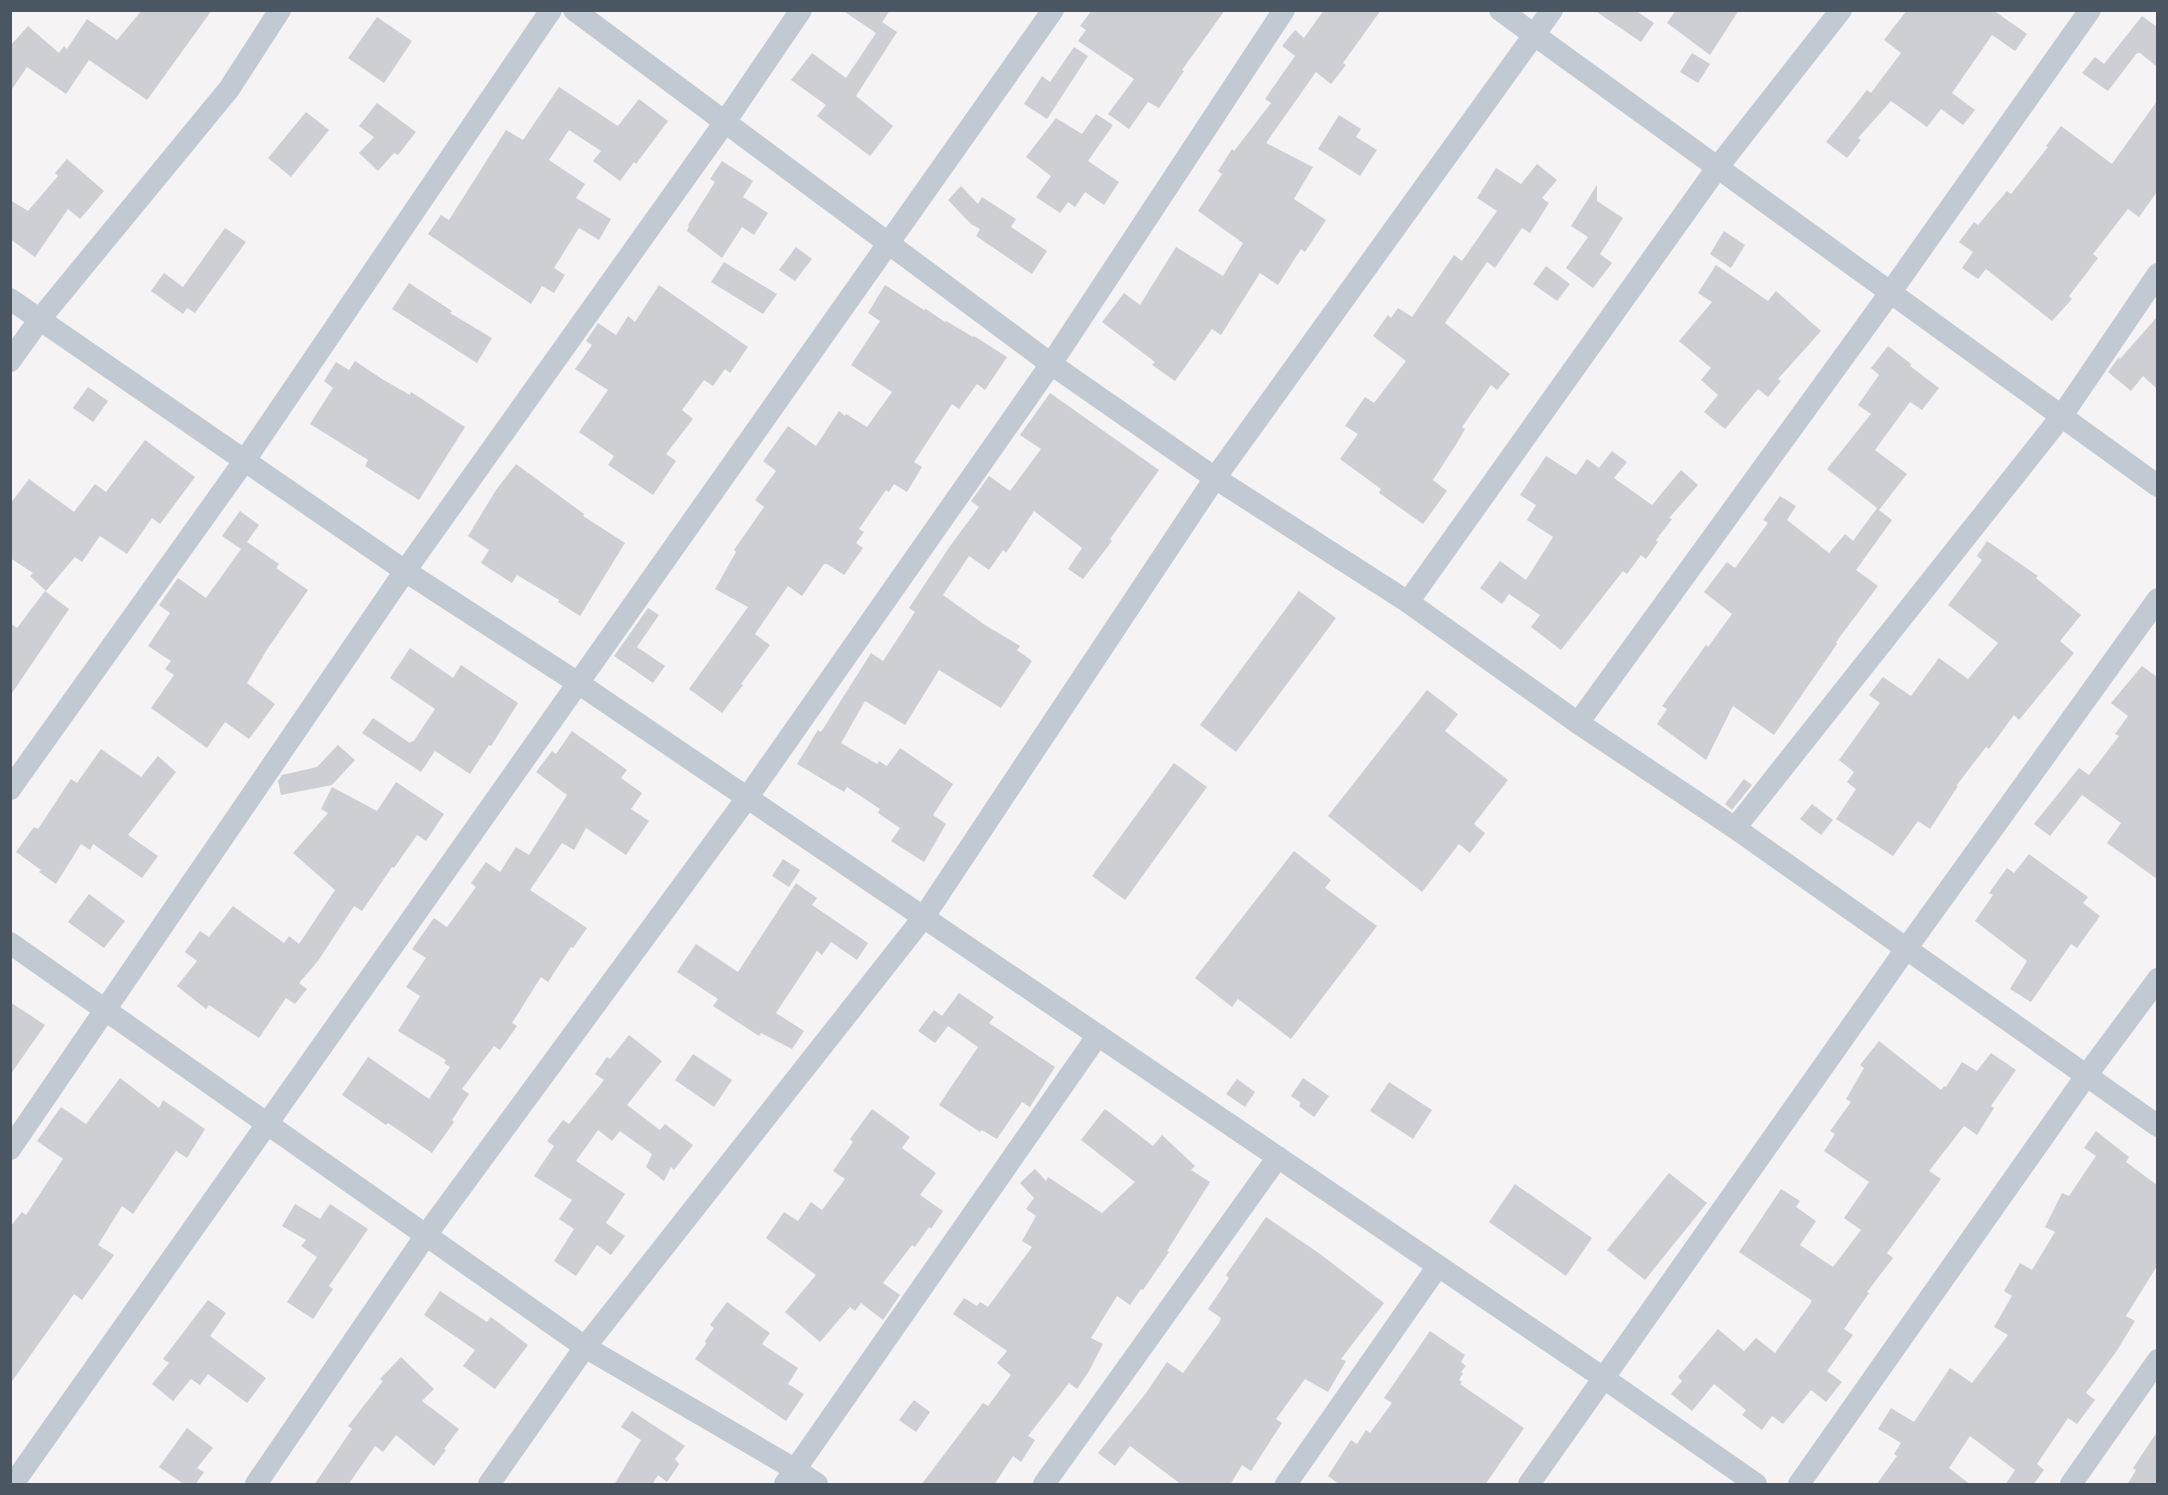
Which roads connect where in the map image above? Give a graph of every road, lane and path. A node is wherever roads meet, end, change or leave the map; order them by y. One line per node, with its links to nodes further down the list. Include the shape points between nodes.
1 (280, 10): 18 (street, via 229,89)
2 (550, 10): 22 (street)
3 (574, 10): 12 (street)
4 (801, 10): 12 (street)
5 (1053, 10): 14 (street)
6 (1284, 10): 20 (street)
7 (1500, 10): 11 (street)
8 (1552, 10): 11 (street)
9 (1841, 10): 13 (street)
10 (2090, 10): 16 (street)
11 (1535, 35): 13 (street); 23 (street)
12 (725, 122): 14 (street); 25 (street)
13 (1717, 168): 16 (street); 27 (street)
14 (889, 245): 20 (street); 28 (street)
15 (2157, 274): 21 (street)
16 (1890, 293): 21 (street); 29 (street)
17 (10, 299): 18 (street)
18 (40, 319): 19 (street); 22 (street)
19 (10, 361)
20 (1051, 364): 23 (street); 31 (street)
21 (2061, 417): 24 (street); 32 (street)
22 (244, 460): 25 (street); 30 (street)
23 (1215, 478): 27 (street); 33 (street)
24 (2157, 486)
25 (405, 571): 28 (street); 37 (street)
26 (2157, 599): 35 (street)
27 (1408, 602): 29 (street)
28 (578, 683): 31 (street); 40 (street)
29 (1578, 723): 32 (street)
30 (10, 789)
31 (747, 798): 33 (street); 44 (street)
32 (1735, 828): 35 (street)
33 (923, 918): 38 (street); 46 (street)
34 (10, 943): 37 (street)
35 (1906, 949): 39 (street); 48 (street)
36 (2157, 979): 39 (street)
37 (107, 1011): 40 (street); 42 (street)
38 (1098, 1035): 43 (street); 49 (street)
39 (2086, 1076): 41 (street); 58 (street)
40 (268, 1124): 44 (street); 50 (street)
41 (2157, 1126)
42 (10, 1149)
43 (1278, 1157): 45 (street); 54 (street)
44 (426, 1235): 46 (street); 51 (street)
45 (1438, 1266): 48 (street); 55 (street)
46 (585, 1347): 49 (street); 52 (street)
47 (2157, 1360): 59 (street)
48 (1605, 1379): 56 (street); 57 (street)
49 (791, 1477): 53 (street)
50 (13, 1485)
51 (256, 1485)
52 (489, 1485)
53 (817, 1485)
54 (1044, 1485)
55 (1286, 1485)
56 (1529, 1485)
57 (1756, 1485)
58 (1799, 1485)
59 (2071, 1485)

